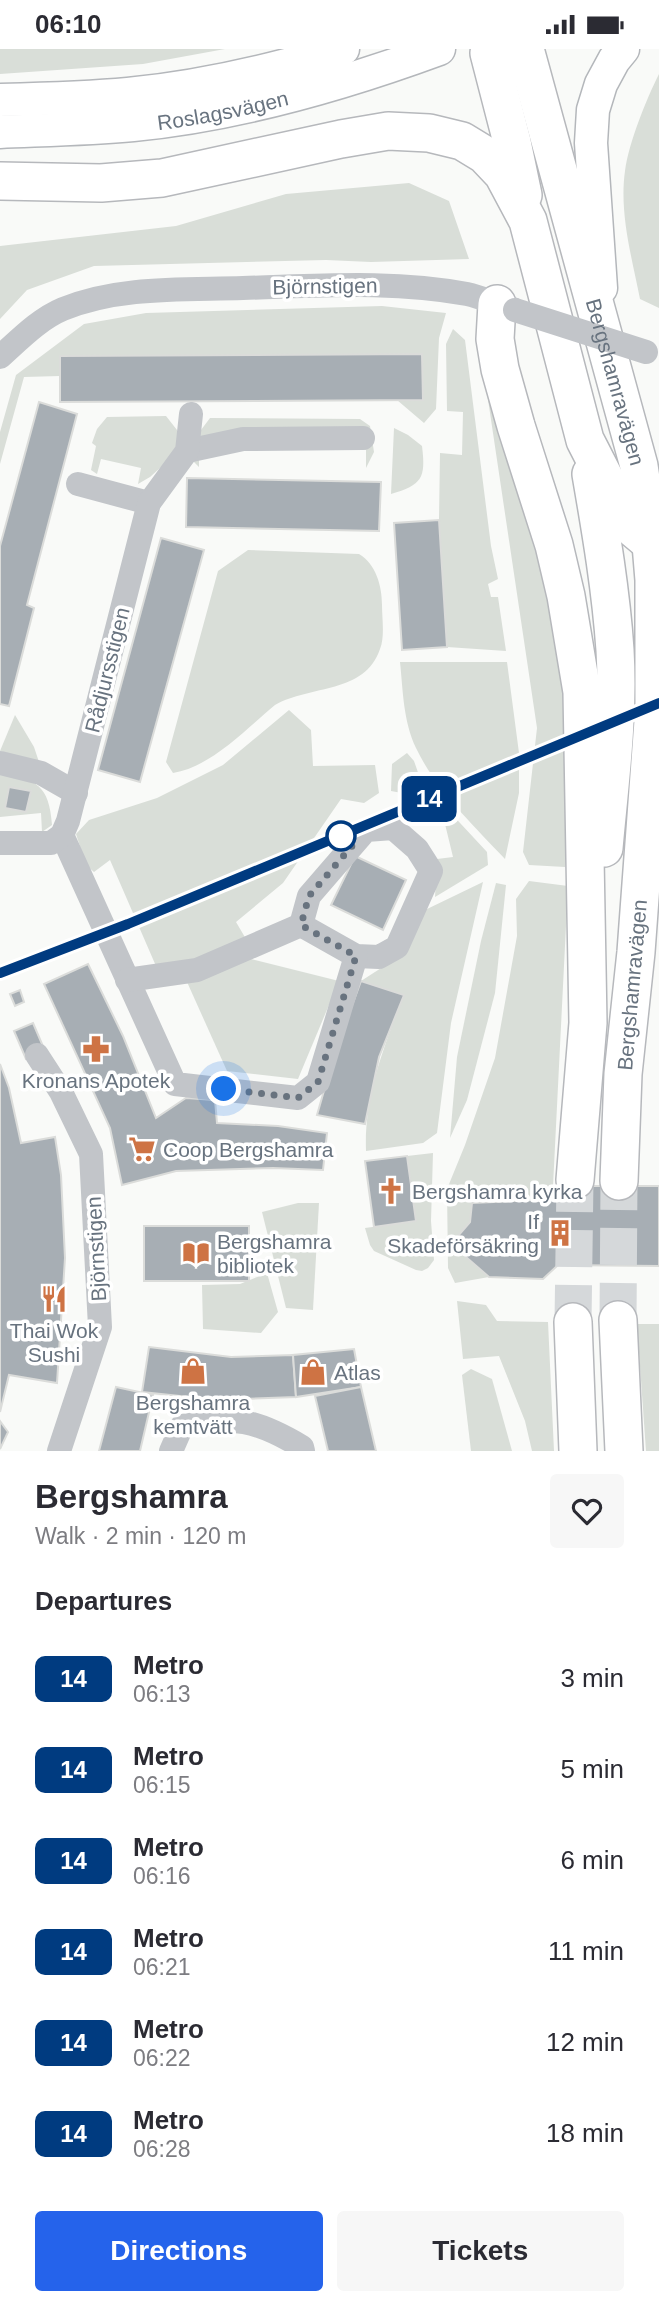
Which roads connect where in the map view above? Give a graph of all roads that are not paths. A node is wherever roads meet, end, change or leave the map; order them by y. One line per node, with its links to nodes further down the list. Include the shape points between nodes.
1 (343, 49): 5 (main road, Roslagsvägen, via 193,85 104,96)
2 (439, 49): 6 (main road, Roslagsvägen, via 320,89 245,107 135,125)
3 (623, 49): 10 (main road, via 601,84 593,110 591,143)
4 (507, 51): 8 (highway, Bergshamravägen, via 512,142); 10 (highway, Bergshamravägen)
5 (0, 100)
6 (0, 132)
7 (0, 181): 8 (highway, via 101,183 162,178 388,131 429,134 462,141 485,155 503,174)
8 (527, 221): 15 (highway)
9 (506, 307): 11 (street, Björnstigen, bridge); 12 (street, Björnstigen, via 470,294 369,284 149,291 96,298 61,309); 29 (highway, via 495,339 500,369 554,545 582,692)
10 (605, 341): 17 (highway, Bergshamravägen)
11 (652, 354)
12 (0, 357)
13 (191, 414): 16 (street, Rådjursstigen)
14 (363, 438): 16 (street, via 243,439)
15 (584, 440): 20 (highway, via 623,514); 29 (highway, Bergshamravägen, via 615,652 615,727)
16 (187, 451): 19 (street, Rådjursstigen)
17 (649, 480): 20 (highway, Bergshamravägen)
18 (78, 484): 19 (street)
19 (149, 503): 23 (street, Rådjursstigen)
20 (655, 546): 21 (highway, Bergshamravägen)
21 (656, 698): 32 (highway, Bergshamravägen, via 623,1074)
22 (0, 763): 23 (street, via 41,773)
23 (76, 793): 24 (street, Rådjursstigen)
24 (62, 835): 25 (street, via 51,843); 28 (street)
25 (0, 843)
26 (301, 925): 27 (street); 27 (street, via 309,896 366,830 393,828 417,849 431,871 397,947 379,957); 28 (street, via 197,970)
27 (356, 956): 28 (street, via 318,1082 298,1098 175,1084)
28 (127, 980)
29 (588, 1023): 31 (highway)
30 (37, 1055): 35 (street, Björnstigen, via 91,1154 100,1327)
31 (575, 1180)
32 (619, 1181)
33 (618, 1320): 39 (highway)
34 (573, 1322): 38 (highway)
35 (59, 1451)
36 (171, 1451): 37 (street, via 182,1426 235,1419 271,1429)
37 (303, 1451)
38 (578, 1451)
39 (624, 1451)

